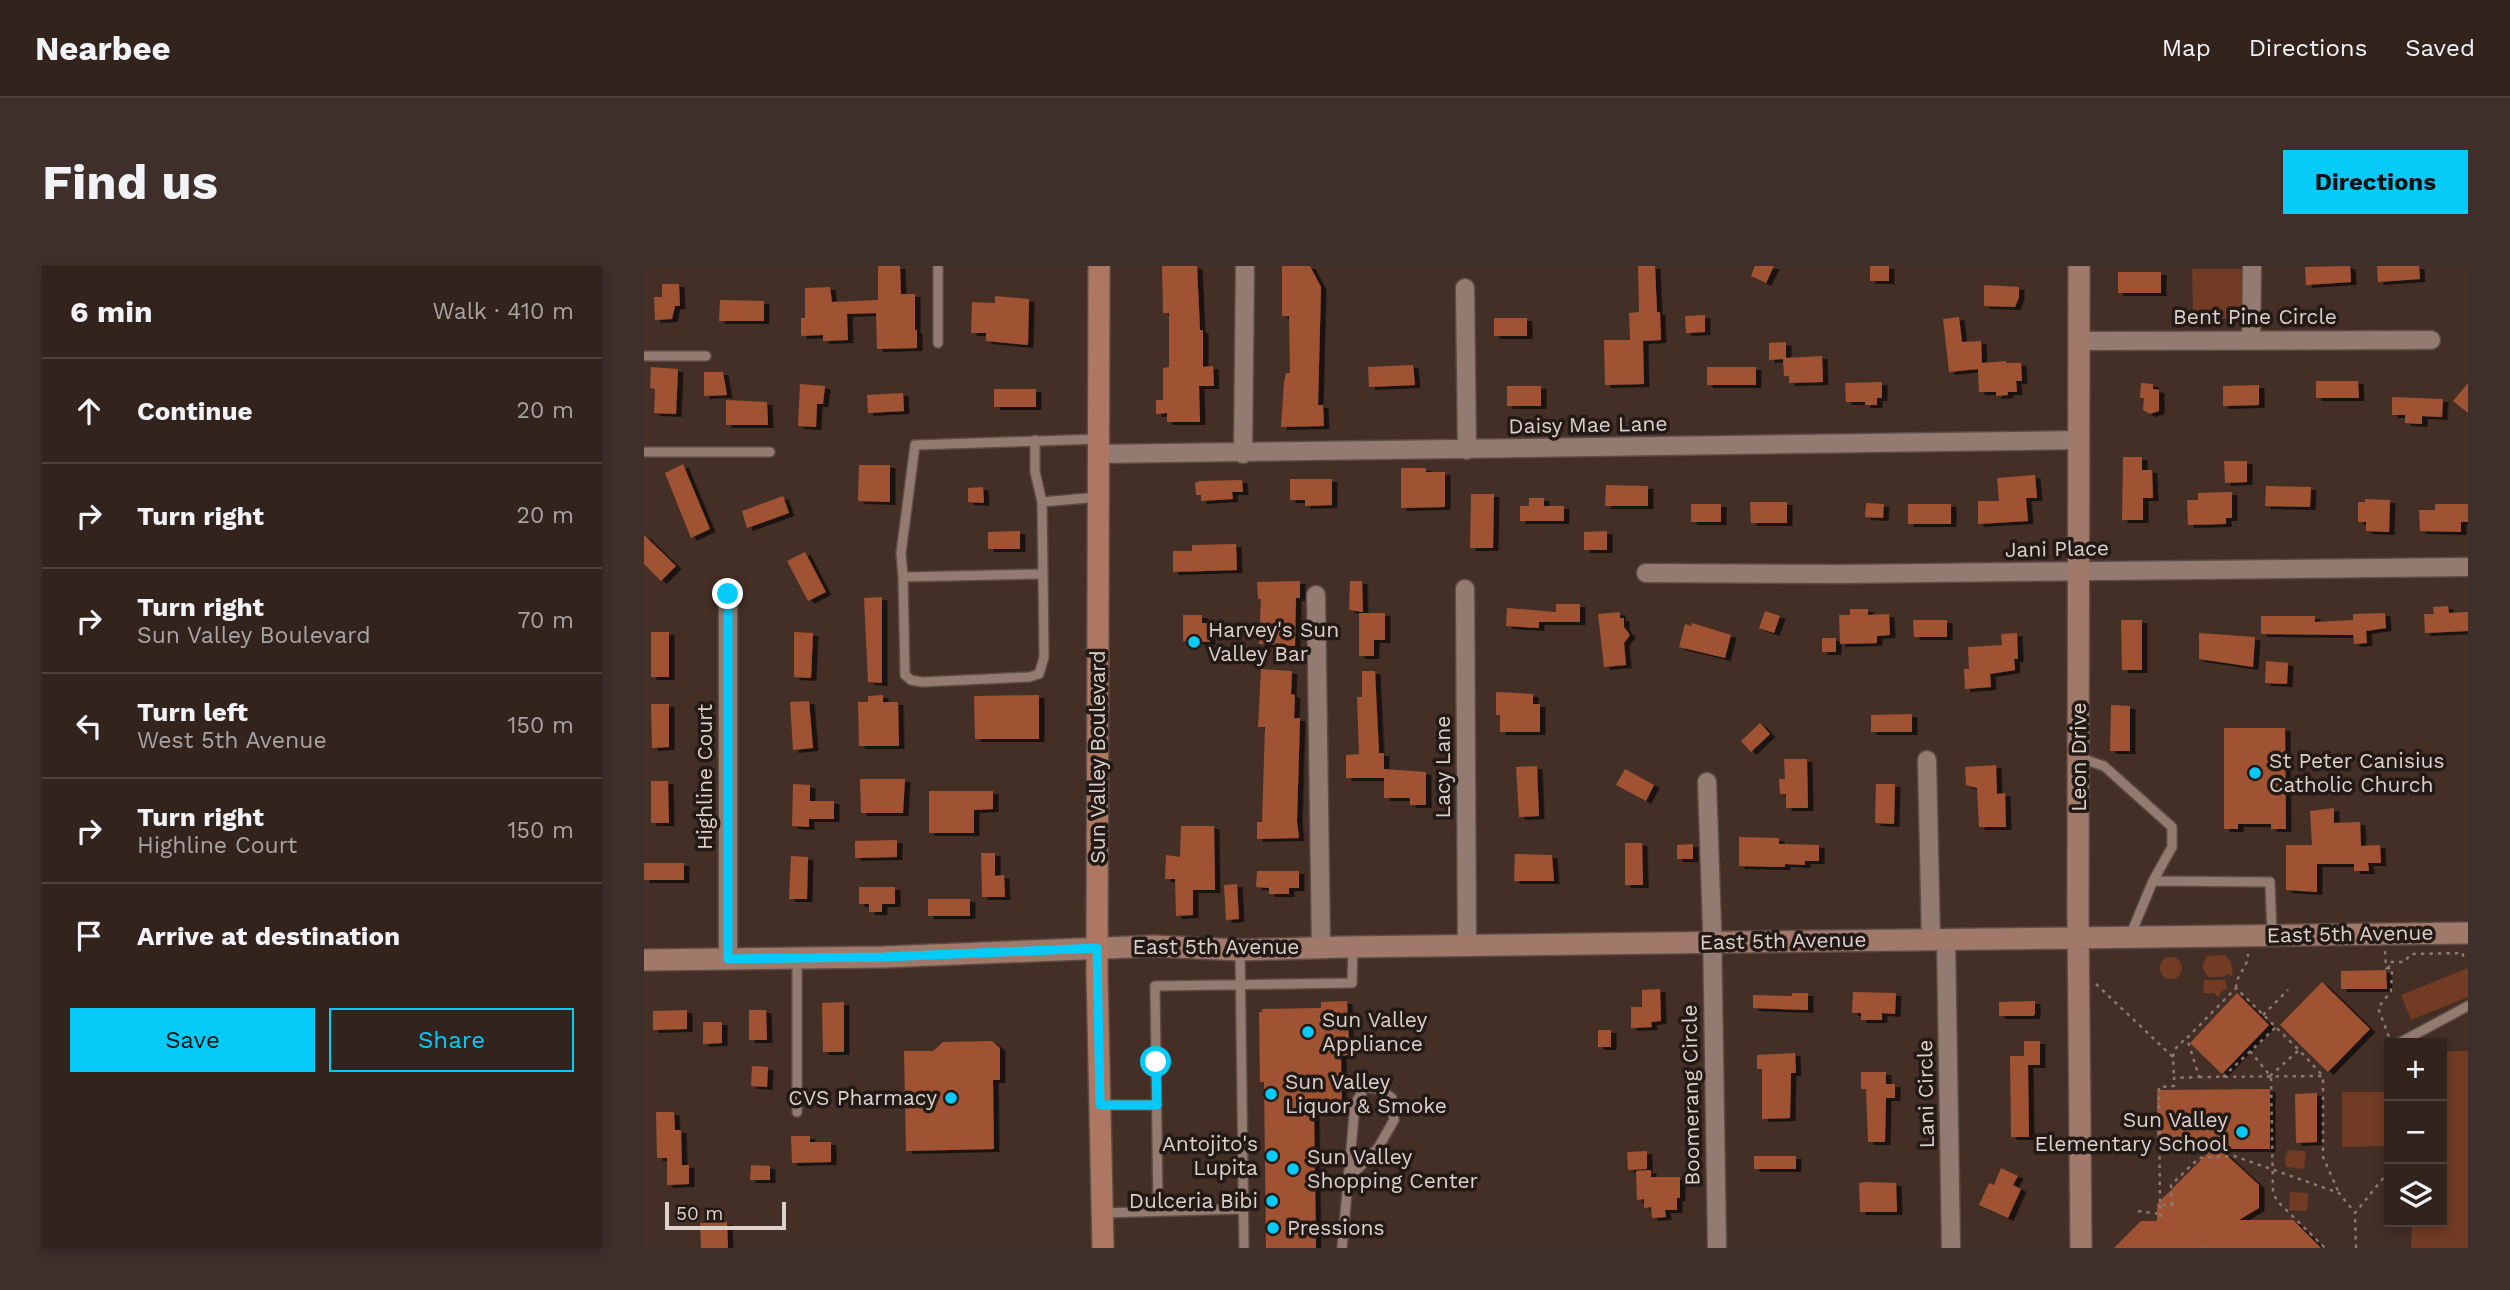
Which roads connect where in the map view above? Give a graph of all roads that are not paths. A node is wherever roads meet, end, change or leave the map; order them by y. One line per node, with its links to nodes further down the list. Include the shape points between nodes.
1 (938, 266): 10 (lane)
2 (1099, 266): 15 (main road, Sun Valley Boulevard)
3 (1245, 266): 19 (street)
4 (2079, 266): 9 (street, Leon Drive)
5 (2252, 266): 7 (street)
6 (1465, 288): 16 (street)
7 (2251, 340): 8 (street, Bent Pine Circle); 9 (street, Bent Pine Circle)
8 (2431, 340)
9 (2079, 341): 14 (street, Leon Drive)
10 (938, 343)
11 (644, 356): 12 (lane)
12 (706, 356)
13 (1035, 440): 15 (lane); 21 (lane, via 1035,472); 26 (lane, via 915,445 901,553)
14 (2079, 440): 16 (street, Daisy Mae Lane); 23 (street, Leon Drive)
15 (1098, 447): 19 (street, Daisy Mae Lane); 20 (main road, Sun Valley Boulevard)
16 (1467, 450): 19 (street, Daisy Mae Lane)
17 (644, 452): 18 (lane)
18 (770, 452)
19 (1243, 454)
20 (1099, 497): 21 (lane); 43 (main road, Sun Valley Boulevard)
21 (1042, 502): 25 (lane)
22 (2468, 567): 23 (street, Jani Place)
23 (2079, 572): 24 (street, Jani Place); 30 (street, Leon Drive)
24 (1646, 573)
25 (1043, 574): 26 (lane); 26 (lane, via 1044,657 1039,674 922,682 905,674)
26 (903, 578)
27 (1465, 589): 40 (street, Lacy Lane)
28 (728, 594): 46 (street, Highline Court)
29 (1317, 595): 41 (street)
30 (2079, 758): 33 (lane, via 2104,766 2172,827 2172,846); 36 (street, Leon Drive)
31 (1927, 760): 38 (street, Lani Circle)
32 (1707, 782): 39 (street, Boomerang Circle)
33 (2153, 881): 35 (lane, via 2270,882); 37 (lane)
34 (2468, 933): 35 (street, East 5th Avenue)
35 (2272, 935): 37 (street, East 5th Avenue)
36 (2078, 937): 37 (street, East 5th Avenue); 38 (street, East 5th Avenue); 63 (street, Leon Drive)
37 (2129, 937)
38 (1939, 939): 39 (street, East 5th Avenue); 62 (street, Lani Circle)
39 (1711, 942): 40 (street, East 5th Avenue); 61 (street, Boomerang Circle)
40 (1467, 945): 42 (street, East 5th Avenue)
41 (1321, 947): 42 (street, East 5th Avenue); 44 (street, East 5th Avenue)
42 (1353, 947): 48 (lane, via 1352,983)
43 (1097, 948): 44 (street, East 5th Avenue); 45 (street, East 5th Avenue); 51 (main road, Sun Valley Boulevard)
44 (1240, 950): 48 (lane)
45 (797, 957): 46 (street, East 5th Avenue); 53 (lane)
46 (728, 959): 47 (street, East 5th Avenue)
47 (644, 960)
48 (1239, 984): 52 (lane, via 1155,986); 55 (lane)
49 (2468, 1006): 50 (lane)
50 (2408, 1038)
51 (1100, 1105): 52 (lane); 57 (main road, Sun Valley Boulevard)
52 (1157, 1105): 56 (lane)
53 (797, 1112)
54 (1349, 1178): 54 (lane, via 1355,1104 1365,1087 1379,1090 1392,1098 1394,1120 1378,1148); 60 (lane)
55 (1243, 1209): 56 (lane); 59 (lane)
56 (1158, 1211): 57 (lane)
57 (1102, 1213): 58 (main road, Sun Valley Boulevard)
58 (1103, 1248)
59 (1244, 1248)
60 (1342, 1248)
61 (1717, 1248)
62 (1951, 1248)
63 (2081, 1248)

